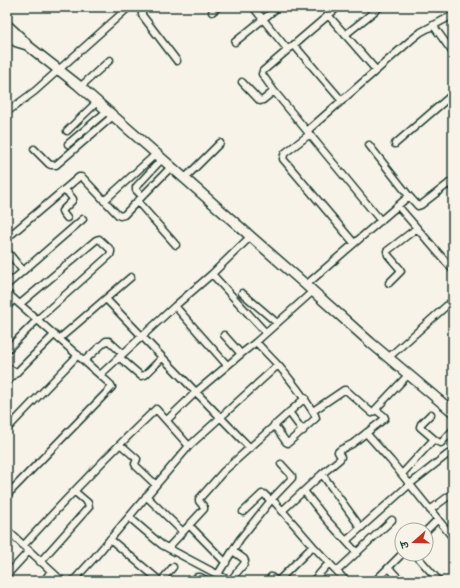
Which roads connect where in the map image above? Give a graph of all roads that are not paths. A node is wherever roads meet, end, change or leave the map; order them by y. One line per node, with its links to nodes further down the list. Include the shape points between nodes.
1 (129, 7): 23 (street)
2 (137, 7): 22 (street)
3 (218, 7): 8 (street)
4 (253, 7): 11 (street)
5 (278, 7): 11 (street)
6 (338, 7): 10 (street)
7 (380, 7): 15 (street)
8 (212, 12)
9 (453, 15): 13 (street)
10 (328, 16): 15 (street); 18 (street)
11 (263, 19): 16 (street); 19 (street)
12 (7, 25): 17 (main road)
13 (433, 25): 20 (street); 24 (street)
14 (7, 35): 17 (main road)
15 (345, 36): 24 (street)
16 (235, 42)
17 (27, 45): 23 (main road)
18 (294, 45): 19 (street); 29 (street)
19 (288, 50): 27 (street, via 262,73)
20 (453, 53)
21 (110, 60): 26 (street)
22 (177, 61)
23 (58, 70): 26 (main road); 31 (street)
24 (376, 70): 29 (street)
25 (242, 82): 27 (street, via 260,101)
26 (80, 87): 30 (main road)
27 (274, 91): 34 (street)
28 (453, 94): 37 (street)
29 (342, 101): 34 (street)
30 (97, 102): 32 (main road); 33 (street)
31 (7, 112)
32 (110, 113): 35 (street); 39 (street, via 56,165 49,164); 40 (main road)
33 (66, 131)
34 (308, 133): 51 (street); 55 (street, via 285,153 283,159)
35 (68, 144)
36 (220, 144): 42 (street)
37 (394, 144)
38 (369, 146): 45 (street)
39 (34, 150)
40 (159, 156): 41 (main road); 46 (street, via 136,187); 47 (street)
41 (170, 167): 42 (main road); 46 (street)
42 (184, 179): 53 (main road)
43 (453, 188): 45 (street, via 449,184 446,185 420,206 417,206)
44 (65, 189): 47 (street, via 81,177); 49 (street, via 73,199 62,211); 54 (street)
45 (409, 196): 48 (street)
46 (139, 199): 47 (street, via 120,216); 56 (street)
47 (104, 201)
48 (398, 206): 51 (street); 52 (street)
49 (68, 218)
50 (83, 219): 59 (street)
51 (381, 221): 55 (street)
52 (416, 228): 58 (street); 62 (street, via 388,251 388,255 401,271)
53 (250, 237): 60 (street); 64 (main road)
54 (7, 238)
55 (354, 243): 64 (street)
56 (176, 244)
57 (7, 251): 59 (street)
58 (453, 270)
59 (23, 271): 63 (street)
60 (212, 274): 71 (street); 75 (street)
61 (131, 277): 67 (street)
62 (389, 283)
63 (7, 285)
64 (309, 289): 74 (street); 85 (main road)
65 (7, 293): 68 (street)
66 (242, 293): 74 (street)
67 (106, 298): 77 (street); 78 (street)
68 (14, 300): 70 (street); 72 (street)
69 (453, 300): 85 (street)
70 (20, 304): 73 (street); 73 (street, via 96,240 100,240 111,250 110,255)
71 (174, 306): 77 (street); 88 (street)
72 (7, 307)
73 (37, 320): 78 (street); 80 (street)
74 (277, 324): 75 (street)
75 (266, 334): 79 (street)
76 (224, 335): 81 (street)
77 (141, 336): 82 (street); 84 (street)
78 (57, 337): 83 (street); 90 (street)
79 (256, 342): 81 (street); 87 (street)
80 (7, 350)
81 (241, 354): 88 (street)
82 (120, 355): 84 (street, via 141,376); 86 (street, via 109,341 106,341); 91 (street)
83 (78, 356): 86 (street); 104 (street)
84 (162, 358): 94 (street)
85 (388, 358): 92 (main road)
86 (84, 361): 91 (street)
87 (278, 364): 95 (street); 101 (street)
88 (227, 365): 94 (street)
89 (7, 367): 90 (street)
90 (16, 373): 93 (street)
91 (100, 375): 121 (street, via 111,388)
92 (408, 375): 96 (street); 99 (main road)
93 (7, 382)
94 (196, 392): 101 (street); 102 (street)
95 (305, 398): 97 (street); 98 (street)
96 (376, 410): 97 (street, via 371,413 345,390); 107 (street, via 384,419)
97 (312, 411): 105 (street, via 316,418)
98 (289, 412): 103 (street); 105 (street)
99 (453, 412)
100 (431, 414): 108 (street, via 420,427)
101 (220, 417): 110 (street); 111 (street)
102 (167, 420): 109 (street, via 156,409); 110 (street)
103 (274, 425): 105 (street, via 287,443); 111 (street)
104 (7, 429)
105 (303, 430)
106 (453, 430): 108 (street, via 441,443)
107 (366, 433): 114 (street, via 340,450 338,452 341,458); 115 (street)
108 (434, 439): 115 (street)
109 (120, 444): 116 (street, via 136,459 136,466); 119 (street)
110 (189, 446): 116 (street)
111 (250, 448): 131 (street, via 199,498 204,508)
112 (448, 454): 117 (street)
113 (281, 464): 123 (street, via 292,478)
114 (322, 474): 118 (street); 132 (street)
115 (402, 474): 117 (street)
116 (156, 484): 122 (street)
117 (410, 484): 124 (street); 132 (street)
118 (304, 490): 125 (street); 137 (street)
119 (74, 491): 138 (street); 144 (street, via 88,503 89,507)
120 (453, 493): 124 (street)
121 (7, 495)
122 (146, 496): 127 (street); 134 (street)
123 (271, 500): 125 (street); 126 (street, via 262,494); 142 (street)
124 (430, 510): 128 (street)
125 (282, 511): 139 (street)
126 (243, 512)
127 (129, 517): 136 (street); 140 (street)
128 (438, 519): 130 (street); 135 (street)
129 (392, 520): 143 (street)
130 (434, 523)
131 (189, 525): 134 (street); 147 (street)
132 (361, 528): 137 (street)
133 (7, 530): 138 (street)
134 (183, 532): 140 (street)
135 (452, 536)
136 (110, 539): 157 (street); 158 (street)
137 (346, 541): 143 (street)
138 (24, 546): 141 (street)
139 (313, 546): 148 (street); 161 (street, via 279,580 272,577)
140 (168, 548): 153 (street)
141 (29, 551): 144 (street); 154 (street)
142 (233, 551): 147 (street); 153 (street, via 244,559 244,564 230,581)
143 (357, 553): 152 (street)
144 (40, 562): 151 (street)
145 (395, 562): 150 (street)
146 (422, 562): 166 (street)
147 (226, 563): 153 (street)
148 (329, 563): 152 (street); 162 (street)
149 (173, 567): 158 (street)
150 (389, 568): 164 (street); 165 (street)
151 (51, 571): 155 (street); 156 (street)
152 (337, 571): 163 (street)
153 (218, 574)
154 (7, 575)
155 (44, 581)
156 (62, 581)
157 (73, 581)
158 (160, 581)
159 (192, 581): 160 (street, via 197,577)
160 (208, 581)
161 (268, 581)
162 (313, 581)
163 (346, 581)
164 (375, 581)
165 (401, 581)
166 (439, 581)

